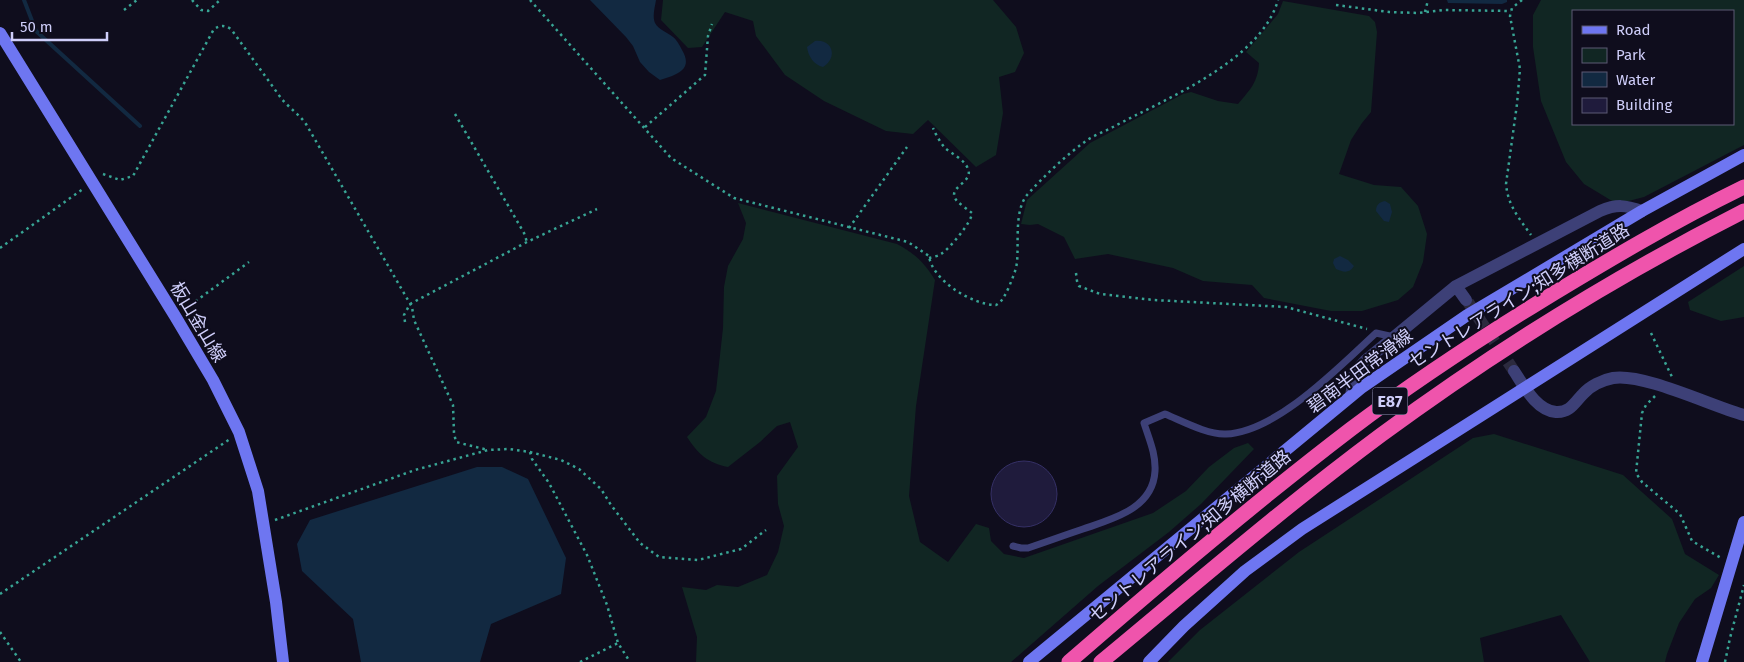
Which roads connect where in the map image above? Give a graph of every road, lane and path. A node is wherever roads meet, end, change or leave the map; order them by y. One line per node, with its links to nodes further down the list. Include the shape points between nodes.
1 (137, 0): 9 (path)
2 (192, 0): 3 (path, via 201,10 208,11)
3 (220, 0)
4 (530, 0): 15 (path)
5 (1278, 0): 30 (path, via 1261,32 1231,60 1197,83 1087,140 1026,196 1020,210 1016,272 1001,302 991,305 959,293 941,278)
6 (1428, 0): 11 (path)
7 (1522, 0): 10 (path)
8 (1336, 4): 11 (path, via 1389,12)
9 (124, 10)
10 (1512, 11): 11 (path); 27 (path, via 1510,16 1520,75 1507,197)
11 (1425, 12)
12 (712, 24): 15 (path, via 705,75)
13 (0, 33): 19 (main road, 板山金山線)
14 (455, 114): 26 (path)
15 (644, 128): 25 (path, via 671,158 734,198)
16 (933, 128): 30 (path, via 946,149 968,166 968,178 954,194 972,216 942,254)
17 (907, 147): 25 (path)
18 (1744, 155): 23 (main road, 碧南半田常滑線)
19 (84, 169): 20 (main road, 板山金山線); 35 (path, via 120,180 133,176 214,29 225,26 231,29 284,102 306,124)
20 (92, 183): 28 (path); 36 (main road, 板山金山線)
21 (1744, 187): 63 (highway, セントレアライン;知多横断道路 / E87, via 1648,237 1422,378 1352,428 1249,510)
22 (597, 210): 26 (path)
23 (1642, 211): 27 (street, via 1613,206); 44 (main road, 碧南半田常滑線, via 1466,316)
24 (1744, 211): 64 (highway, E87, via 1590,296 1460,380 1280,513)
25 (849, 228): 30 (path, via 908,242)
26 (528, 242): 35 (path)
27 (1537, 244): 33 (street)
28 (0, 248)
29 (1744, 249): 42 (main road)
30 (929, 258)
31 (248, 262): 36 (path)
32 (1076, 273): 38 (path, via 1079,286 1100,294 1286,307)
33 (1456, 286): 34 (street); 40 (street)
34 (1466, 300)
35 (410, 304): 37 (path, via 404,315); 47 (path, via 414,320 453,406 456,442)
36 (175, 316): 46 (main road, 板山金山線)
37 (405, 322)
38 (1376, 333): 40 (lane); 52 (lane, via 1310,393 1259,426 1225,435 1165,414 1144,423 1154,454 1155,472 1145,498 1120,516 1028,548)
39 (1651, 333): 43 (path, via 1675,383)
40 (1394, 337): 44 (street, via 1355,372)
41 (1514, 371): 42 (street)
42 (1525, 387): 43 (street, via 1540,406 1561,412 1573,406 1583,393 1608,379 1644,380); 65 (main road, via 1302,528 1245,571)
43 (1668, 389): 45 (street); 53 (path, via 1659,392 1642,413 1636,473 1680,514 1692,541)
44 (1351, 396): 62 (main road, 碧南半田常滑線)
45 (1744, 415)
46 (239, 432): 50 (main road, 板山金山線, via 258,491); 55 (path)
47 (488, 450): 48 (path); 50 (path, via 416,470)
48 (530, 452): 51 (path, via 561,460 579,469 601,490 640,543 659,557 698,560 741,549); 57 (path, via 587,555)
49 (1744, 522): 53 (main road)
50 (264, 524): 59 (main road, 板山金山線)
51 (766, 530)
52 (1013, 546)
53 (1732, 562): 66 (main road)
54 (1744, 585): 67 (path)
55 (0, 594)
56 (0, 632): 58 (path)
57 (618, 643): 60 (path); 61 (path)
58 (21, 662)
59 (283, 662)
60 (580, 662)
61 (630, 662)
62 (1029, 662)
63 (1069, 662)
64 (1101, 662)
65 (1149, 662)
66 (1702, 662)
67 (1725, 662)

